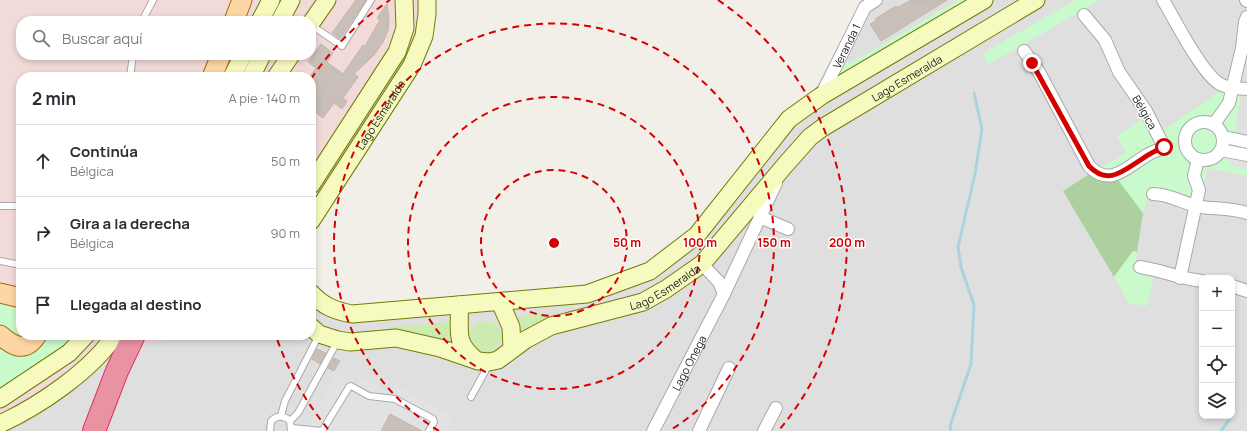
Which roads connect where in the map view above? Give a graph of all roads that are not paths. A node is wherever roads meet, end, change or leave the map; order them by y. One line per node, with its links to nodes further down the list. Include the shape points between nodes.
1 (153, 0): 14 (lane)
2 (242, 0): 15 (main road)
3 (271, 0): 16 (street)
4 (291, 0): 17 (street)
5 (327, 0): 18 (street)
6 (371, 0): 20 (lane, via 342,46)
7 (404, 0): 44 (street, Lago Esmeralda, via 406,28 397,52)
8 (427, 0): 49 (street, Lago Esmeralda, via 428,14 424,36 412,65)
9 (876, 0): 34 (street, Veranda 1, via 865,7)
10 (984, 0): 34 (street, Lago Esmeralda)
11 (1036, 0): 43 (street, Lago Esmeralda, via 822,128 810,137)
12 (1163, 0): 32 (street, via 1212,79)
13 (1084, 15): 39 (street, Bélgica, via 1105,40 1119,72 1146,110)
14 (145, 16)
15 (236, 16)
16 (263, 16)
17 (283, 16)
18 (316, 16)
19 (1247, 17): 32 (street)
20 (316, 28)
21 (1024, 51): 39 (street, via 1096,174 1115,176)
22 (132, 60): 27 (lane)
23 (219, 60): 28 (main road)
24 (240, 60): 29 (street)
25 (260, 60): 30 (street)
26 (287, 60): 31 (street)
27 (131, 72)
28 (214, 72)
29 (234, 72)
30 (254, 72)
31 (279, 72)
32 (1233, 88): 33 (street); 35 (street, via 1229,103)
33 (1247, 89)
34 (821, 96): 65 (street, Lago Esmeralda, via 789,119 697,235 650,270 587,294)
35 (1214, 124): 36 (street); 38 (street, via 1197,122 1189,127 1184,136)
36 (1224, 137): 37 (street); 40 (street)
37 (1247, 142)
38 (1185, 146): 39 (street); 42 (street, via 1192,156)
39 (1164, 147)
40 (1221, 150): 41 (street); 42 (street, via 1210,159)
41 (1247, 155)
42 (1198, 159): 48 (street, via 1194,176 1199,190)
43 (786, 164): 51 (street, Lago Onega); 55 (street, Lago Esmeralda)
44 (316, 177)
45 (1153, 194): 48 (street, via 1164,194)
46 (0, 206): 47 (lane)
47 (16, 206)
48 (1195, 206): 50 (street, via 1225,208); 57 (street)
49 (316, 213)
50 (1247, 213)
51 (760, 217): 52 (street); 62 (street, Lago Onega)
52 (788, 229)
53 (0, 261): 54 (lane)
54 (16, 264)
55 (702, 264): 62 (street, via 719,282); 76 (street, Lago Esmeralda, via 643,302 551,326)
56 (1140, 267): 57 (street, via 1156,269)
57 (1180, 278): 58 (street)
58 (1199, 281)
59 (1235, 287): 60 (street)
60 (1247, 291)
61 (0, 293): 63 (main road)
62 (724, 294): 90 (street, Lago Onega)
63 (16, 297)
64 (316, 298): 66 (street, Lago Esmeralda, via 321,304 339,312 352,314)
65 (500, 302): 66 (street, Lago Esmeralda); 76 (street, via 511,327)
66 (460, 305): 75 (street)
67 (316, 330): 74 (street)
68 (0, 335): 69 (main road, via 17,346 26,346)
69 (33, 340)
70 (81, 340): 80 (street, via 69,353)
71 (110, 340): 84 (street, via 63,386 24,412)
72 (132, 340): 86 (highway)
73 (311, 340): 82 (lane)
74 (338, 340): 75 (street, via 350,342 396,338); 83 (lane, via 298,412)
75 (455, 346): 77 (street, via 462,347)
76 (512, 348): 77 (street, Lago Esmeralda, via 498,360)
77 (484, 362): 79 (lane)
78 (729, 368): 91 (street)
79 (471, 397)
80 (0, 399)
81 (776, 408): 92 (street)
82 (281, 416): 83 (lane); 87 (lane, via 271,421)
83 (290, 421): 85 (lane)
84 (0, 424)
85 (292, 430): 88 (lane)
86 (94, 431)
87 (270, 431)
88 (322, 431): 89 (lane, via 351,386 369,396 395,399 433,419)
89 (429, 431)
90 (654, 431)
91 (699, 431)
92 (764, 431)

